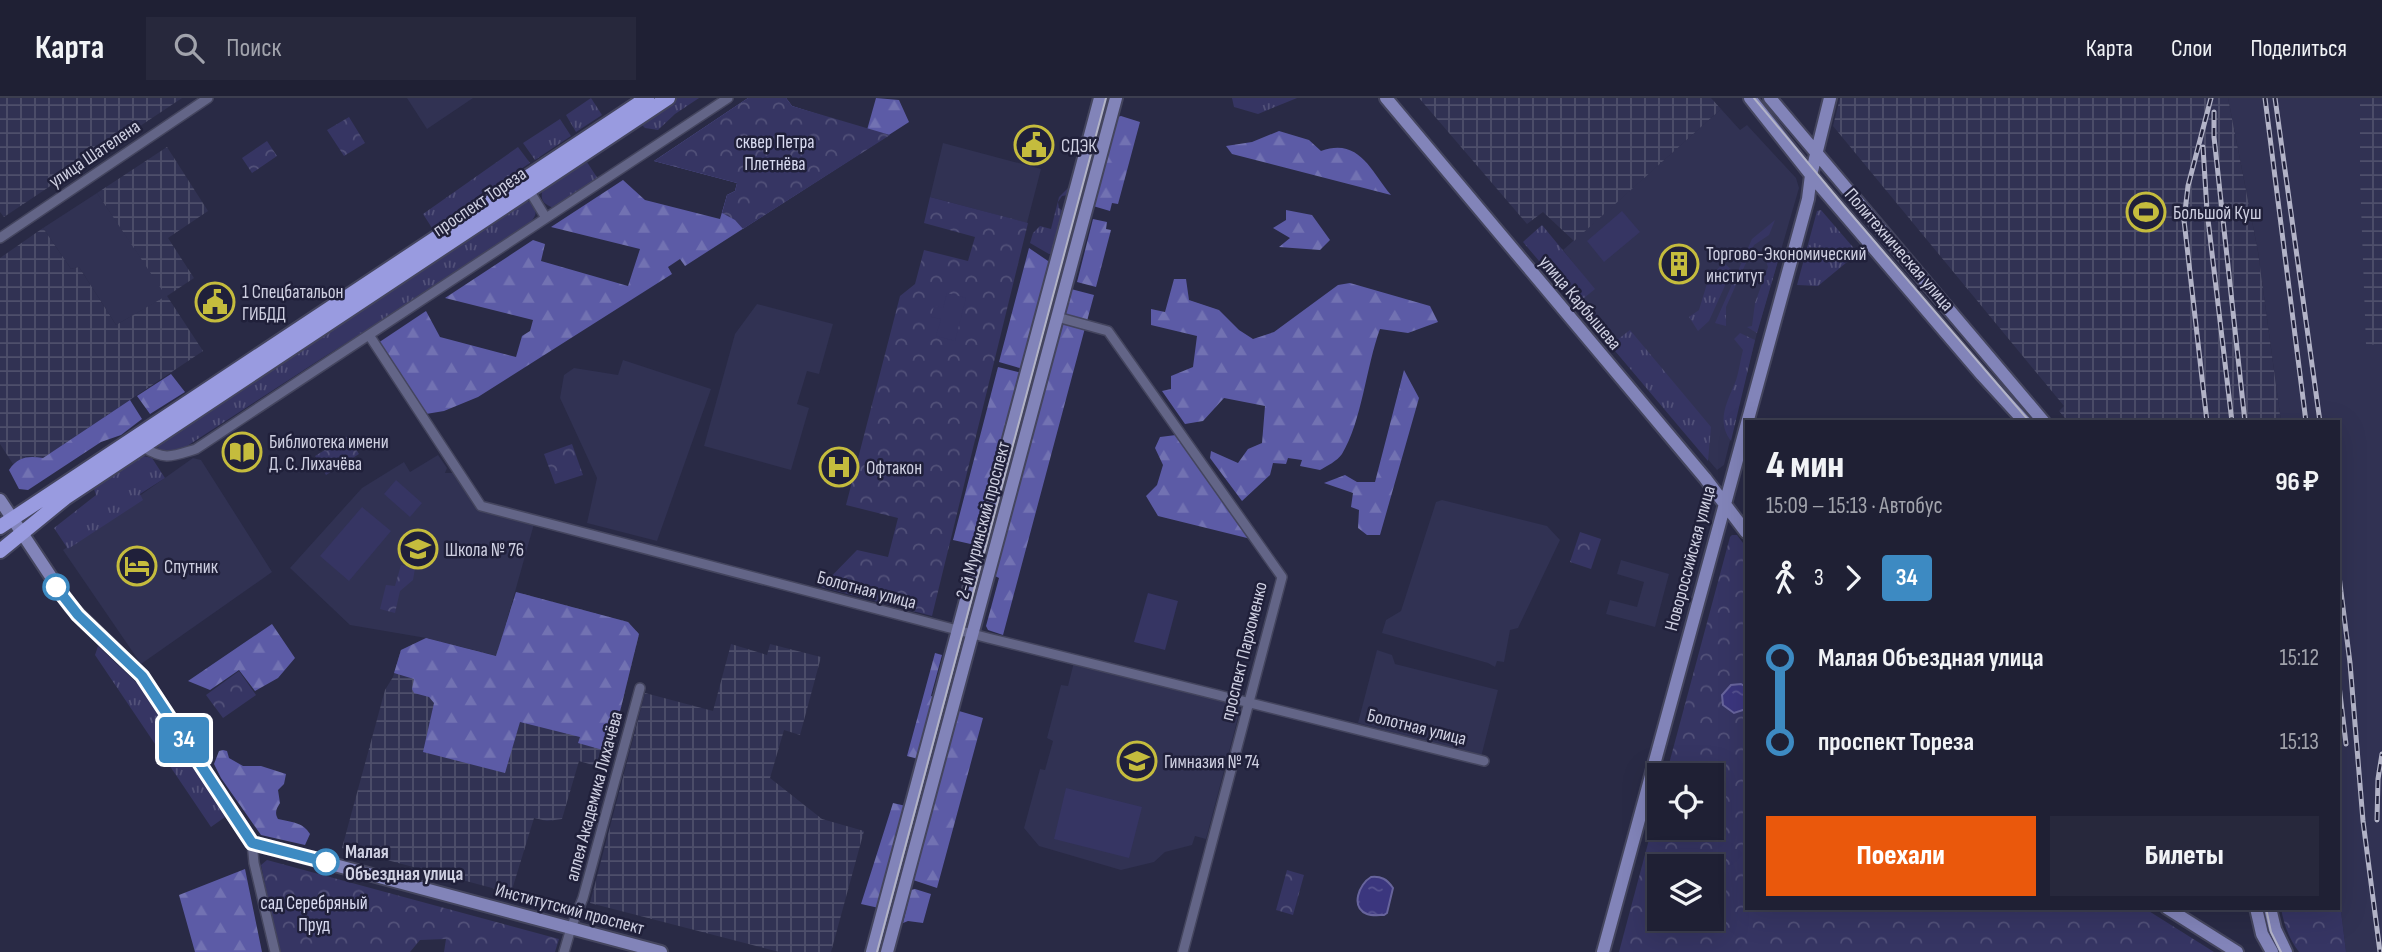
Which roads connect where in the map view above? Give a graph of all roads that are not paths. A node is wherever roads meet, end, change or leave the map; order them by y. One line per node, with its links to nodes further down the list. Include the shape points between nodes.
1 (208, 98): 15 (street, улица Шателена)
2 (647, 98): 25 (main road, проспект Тореза)
3 (668, 98): 13 (main road, проспект Тореза)
4 (728, 98): 14 (street)
5 (1100, 98): 29 (main road, 2-й Муринский проспект)
6 (1116, 98): 16 (main road, 2-й Муринский проспект)
7 (1386, 98): 24 (main road, улица Карбышева)
8 (1750, 98): 12 (main road, Политехническая улица)
9 (1770, 98): 11 (main road, Политехническая улица)
10 (1828, 98): 11 (main road, Новороссийская улица)
11 (1814, 151): 12 (main road, Новороссийская улица); 20 (main road, Политехническая улица)
12 (1811, 175): 18 (main road, Новороссийская улица); 19 (main road, Политехническая улица)
13 (529, 190): 14 (street); 22 (main road, проспект Тореза)
14 (546, 218): 17 (street)
15 (0, 238)
16 (1057, 317): 30 (main road, 2-й Муринский проспект); 32 (street, проспект Пархоменко, via 1108,331 1282,577)
17 (369, 335): 22 (street, via 196,449 167,457); 29 (street, Болотная улица, via 481,506)
18 (1747, 420)
19 (2023, 420)
20 (2042, 420)
21 (1745, 428): 24 (main road, Новороссийская улица)
22 (143, 447): 27 (main road, проспект Тореза)
23 (0, 500): 25 (main road)
24 (1724, 504): 26 (main road, улица Карбышева); 45 (main road, Новороссийская улица)
25 (6, 523): 27 (main road)
26 (1745, 531)
27 (21, 533): 28 (main road, проспект Тореза); 34 (main road, via 71,607 142,676)
28 (0, 551)
29 (957, 630): 30 (street, Болотная улица); 42 (main road, 2-й Муринский проспект)
30 (972, 634): 32 (street, Болотная улица); 43 (main road, 2-й Муринский проспект)
31 (640, 688): 38 (street, аллея Академика Лихачёва)
32 (1248, 701): 33 (street, Болотная улица); 44 (street, проспект Пархоменко)
33 (1484, 761)
34 (252, 843): 38 (main road, Институтский проспект); 39 (street)
35 (2169, 910): 46 (main road)
36 (2256, 910): 47 (main road)
37 (2270, 910): 48 (main road)
38 (571, 928): 40 (street, аллея Академика Лихачёва); 41 (main road, Институтский проспект)
39 (275, 952)
40 (564, 952)
41 (661, 952)
42 (872, 952)
43 (887, 952)
44 (1183, 952)
45 (1603, 952)
46 (2237, 952)
47 (2272, 952)
48 (2286, 952)

